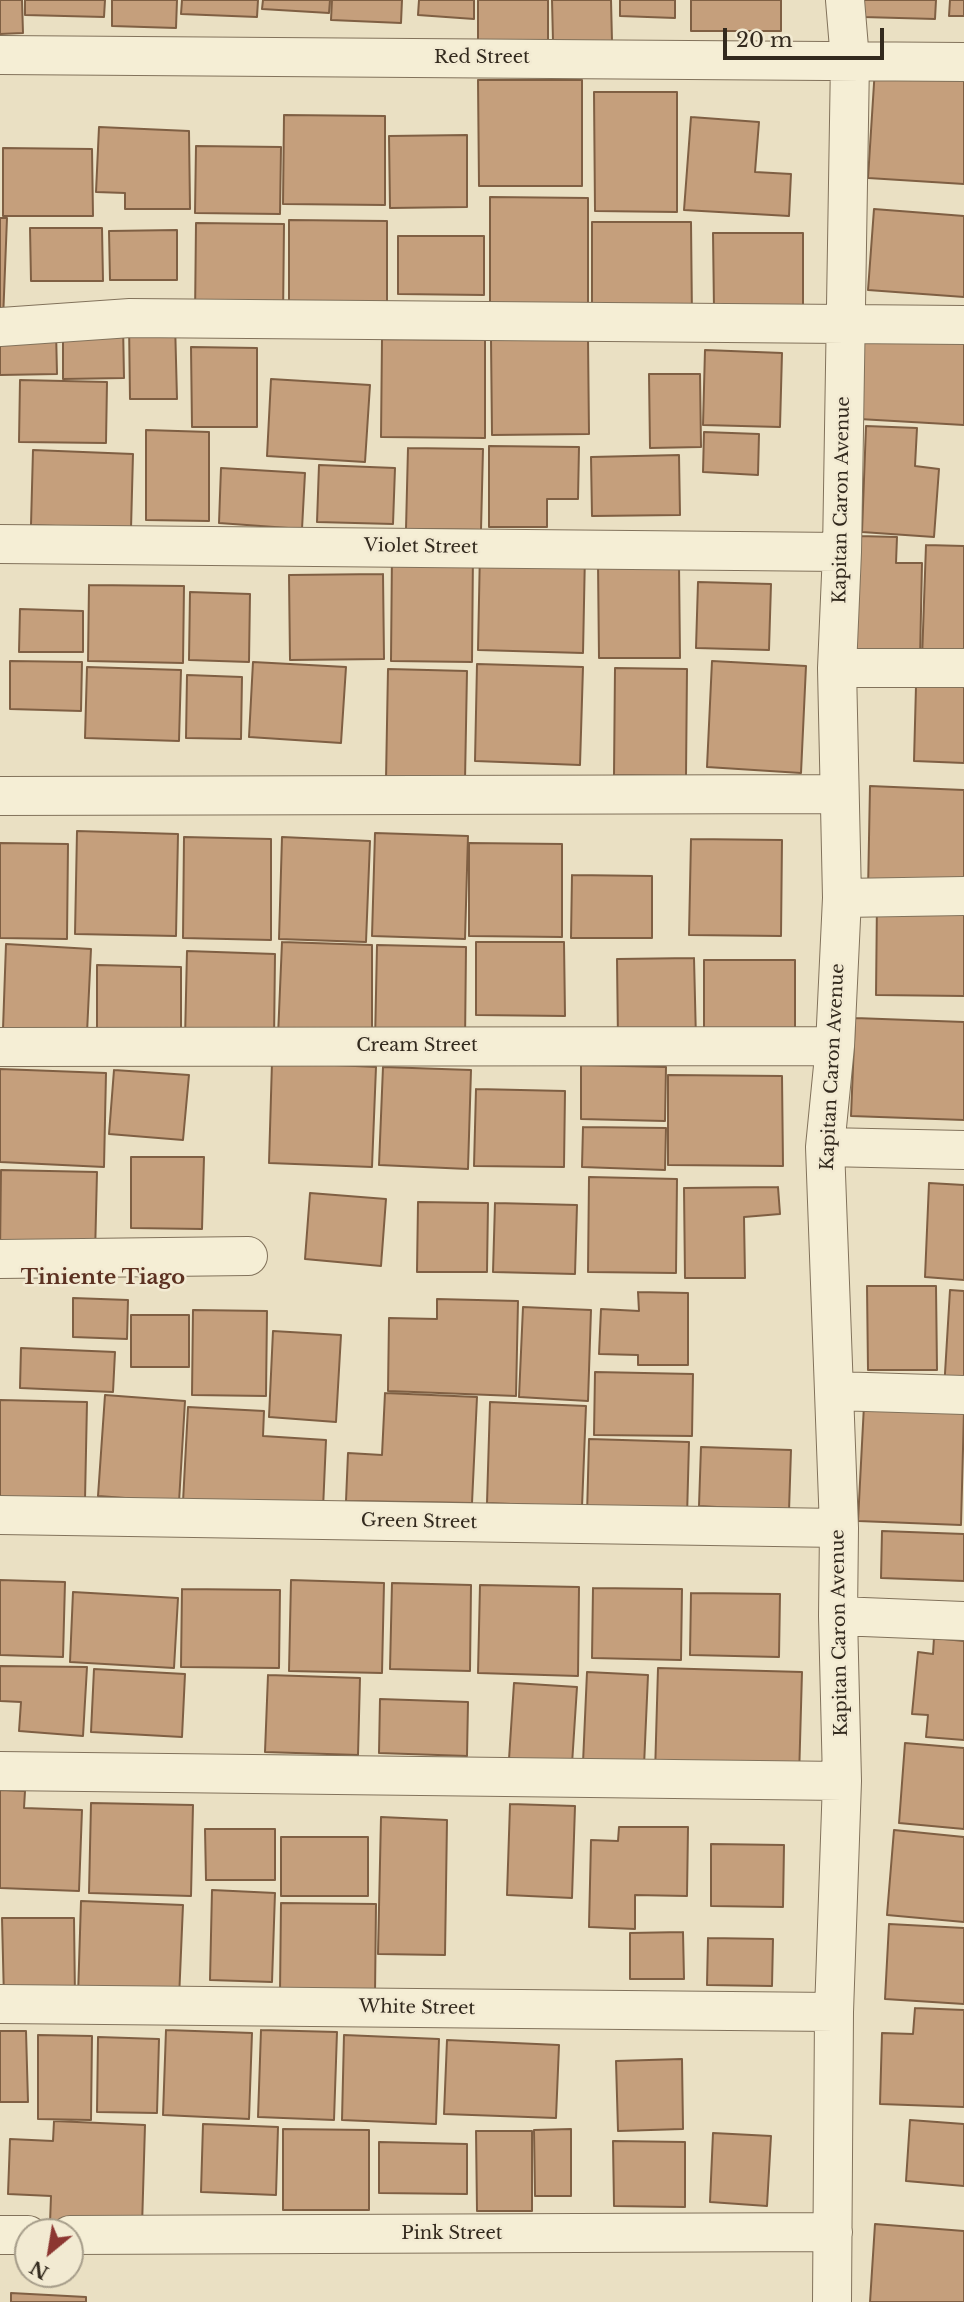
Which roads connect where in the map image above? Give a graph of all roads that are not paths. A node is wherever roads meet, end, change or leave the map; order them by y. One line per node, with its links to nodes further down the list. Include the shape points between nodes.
1 (845, 0): 3 (street, Kapitan Caron Avenue)
2 (0, 55): 3 (street, Red Street)
3 (850, 60): 4 (street, Red Street); 5 (street, Kapitan Caron Avenue)
4 (964, 62)
5 (846, 326): 6 (street); 7 (street, via 130,318); 9 (street, Kapitan Caron Avenue)
6 (964, 326)
7 (0, 327)
8 (0, 544): 9 (street, Violet Street)
9 (842, 552): 10 (street, Kapitan Caron Avenue)
10 (837, 668): 11 (street); 12 (street, Kapitan Caron Avenue)
11 (964, 668)
12 (839, 794): 13 (street); 15 (street, Kapitan Caron Avenue)
13 (0, 796)
14 (964, 896): 15 (street)
15 (842, 898): 16 (street, Kapitan Caron Avenue)
16 (835, 1046): 17 (street, Cream Street); 18 (street, Kapitan Caron Avenue)
17 (0, 1047)
18 (825, 1147): 19 (street); 22 (street, Kapitan Caron Avenue)
19 (964, 1150)
20 (248, 1256): 21 (street)
21 (0, 1259)
22 (834, 1391): 23 (street); 25 (street, Kapitan Caron Avenue)
23 (964, 1395)
24 (0, 1515): 25 (street, Green Street)
25 (839, 1528): 26 (street, Kapitan Caron Avenue)
26 (838, 1616): 27 (street); 29 (street, Kapitan Caron Avenue)
27 (964, 1621)
28 (0, 1771): 29 (street)
29 (842, 1781): 31 (street, Kapitan Caron Avenue)
30 (0, 2004): 31 (street, White Street)
31 (834, 2012): 32 (street, Kapitan Caron Avenue)
32 (833, 2232): 33 (street, Pink Street); 34 (street, Kapitan Caron Avenue)
33 (84, 2235)
34 (832, 2302)

